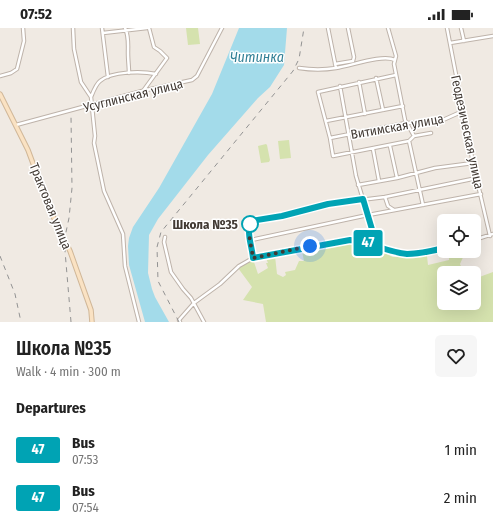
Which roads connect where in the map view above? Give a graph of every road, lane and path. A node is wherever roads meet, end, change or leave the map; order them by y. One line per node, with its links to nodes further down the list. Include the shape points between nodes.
1 (23, 28): 23 (street, via 24,41 17,69)
2 (73, 28): 30 (street, via 74,49 81,82)
3 (102, 28): 12 (street)
4 (148, 28): 11 (street); 21 (street, Усуглинская улица, via 154,47 167,58)
5 (222, 28): 28 (street, Усуглинская улица, via 192,80)
6 (328, 28): 17 (street)
7 (348, 28): 17 (street, via 353,61)
8 (388, 28): 16 (street)
9 (447, 28): 15 (street, Геодезическая улица)
10 (461, 28): 14 (street)
11 (125, 29): 12 (street); 20 (street, via 129,43)
12 (103, 33): 24 (street)
13 (493, 36): 14 (street)
14 (464, 41): 15 (street)
15 (450, 43): 34 (street, Геодезическая улица)
16 (395, 60): 19 (street, via 373,60); 22 (street)
17 (335, 64): 19 (street)
18 (299, 68): 19 (street)
19 (336, 68)
20 (129, 73): 21 (street); 24 (street)
21 (156, 74): 28 (street, Усуглинская улица)
22 (396, 75): 25 (street); 32 (street)
23 (0, 76)
24 (108, 77): 30 (street, via 100,81)
25 (376, 78): 26 (street); 33 (street)
26 (359, 82): 27 (street); 35 (street)
27 (340, 86): 36 (street); 37 (street, via 318,92)
28 (142, 91): 31 (street, Усуглинская улица)
29 (0, 94): 39 (main road, Трактовая улица)
30 (91, 97): 31 (street)
31 (92, 104): 39 (street, Усуглинская улица); 75 (street, via 94,143 104,191 123,234 126,266)
32 (402, 106): 33 (street); 38 (street)
33 (383, 110): 35 (street)
34 (462, 111): 38 (street, Витимская улица, via 440,121); 48 (street, Геодезическая улица)
35 (365, 114): 36 (street)
36 (345, 118): 37 (street); 41 (street)
37 (326, 121): 43 (street)
38 (406, 123): 41 (street, Витимская улица); 42 (street)
39 (16, 125): 74 (main road, Трактовая улица, via 28,150 50,212 70,251 91,310)
40 (432, 133): 42 (street)
41 (348, 135): 43 (street, Витимская улица); 47 (street)
42 (414, 136): 44 (street)
43 (330, 138): 47 (street, via 333,156)
44 (409, 142): 45 (street); 49 (street)
45 (390, 146): 46 (street); 50 (street)
46 (373, 149): 47 (street); 52 (street)
47 (352, 152): 53 (street)
48 (473, 163): 49 (street); 51 (street, Геодезическая улица)
49 (416, 173): 50 (street); 54 (street)
50 (397, 178): 52 (street)
51 (477, 178): 54 (street); 55 (street, Геодезическая улица)
52 (379, 181): 53 (street)
53 (358, 185): 57 (street)
54 (419, 189): 56 (street); 58 (street)
55 (481, 194): 58 (street); 62 (street, Геодезическая улица)
56 (385, 197): 57 (street); 59 (street, via 388,206)
57 (363, 199): 60 (street); 66 (street, via 251,221)
58 (423, 205): 59 (street)
59 (394, 210): 60 (street)
60 (368, 216): 61 (street); 66 (street)
61 (372, 232): 63 (street); 67 (street)
62 (491, 235): 65 (street)
63 (374, 236): 68 (street); 69 (street)
64 (165, 237): 72 (street, via 171,272)
65 (481, 238)
66 (251, 240): 71 (street)
67 (362, 241): 68 (street); 71 (street, via 350,240)
68 (372, 244): 69 (street)
69 (381, 248): 70 (street, via 408,254)
70 (437, 250)
71 (253, 258): 72 (street, via 239,266)
72 (194, 303): 73 (street); 76 (street)
73 (180, 321)
74 (92, 322)
75 (139, 322)
76 (204, 322)

